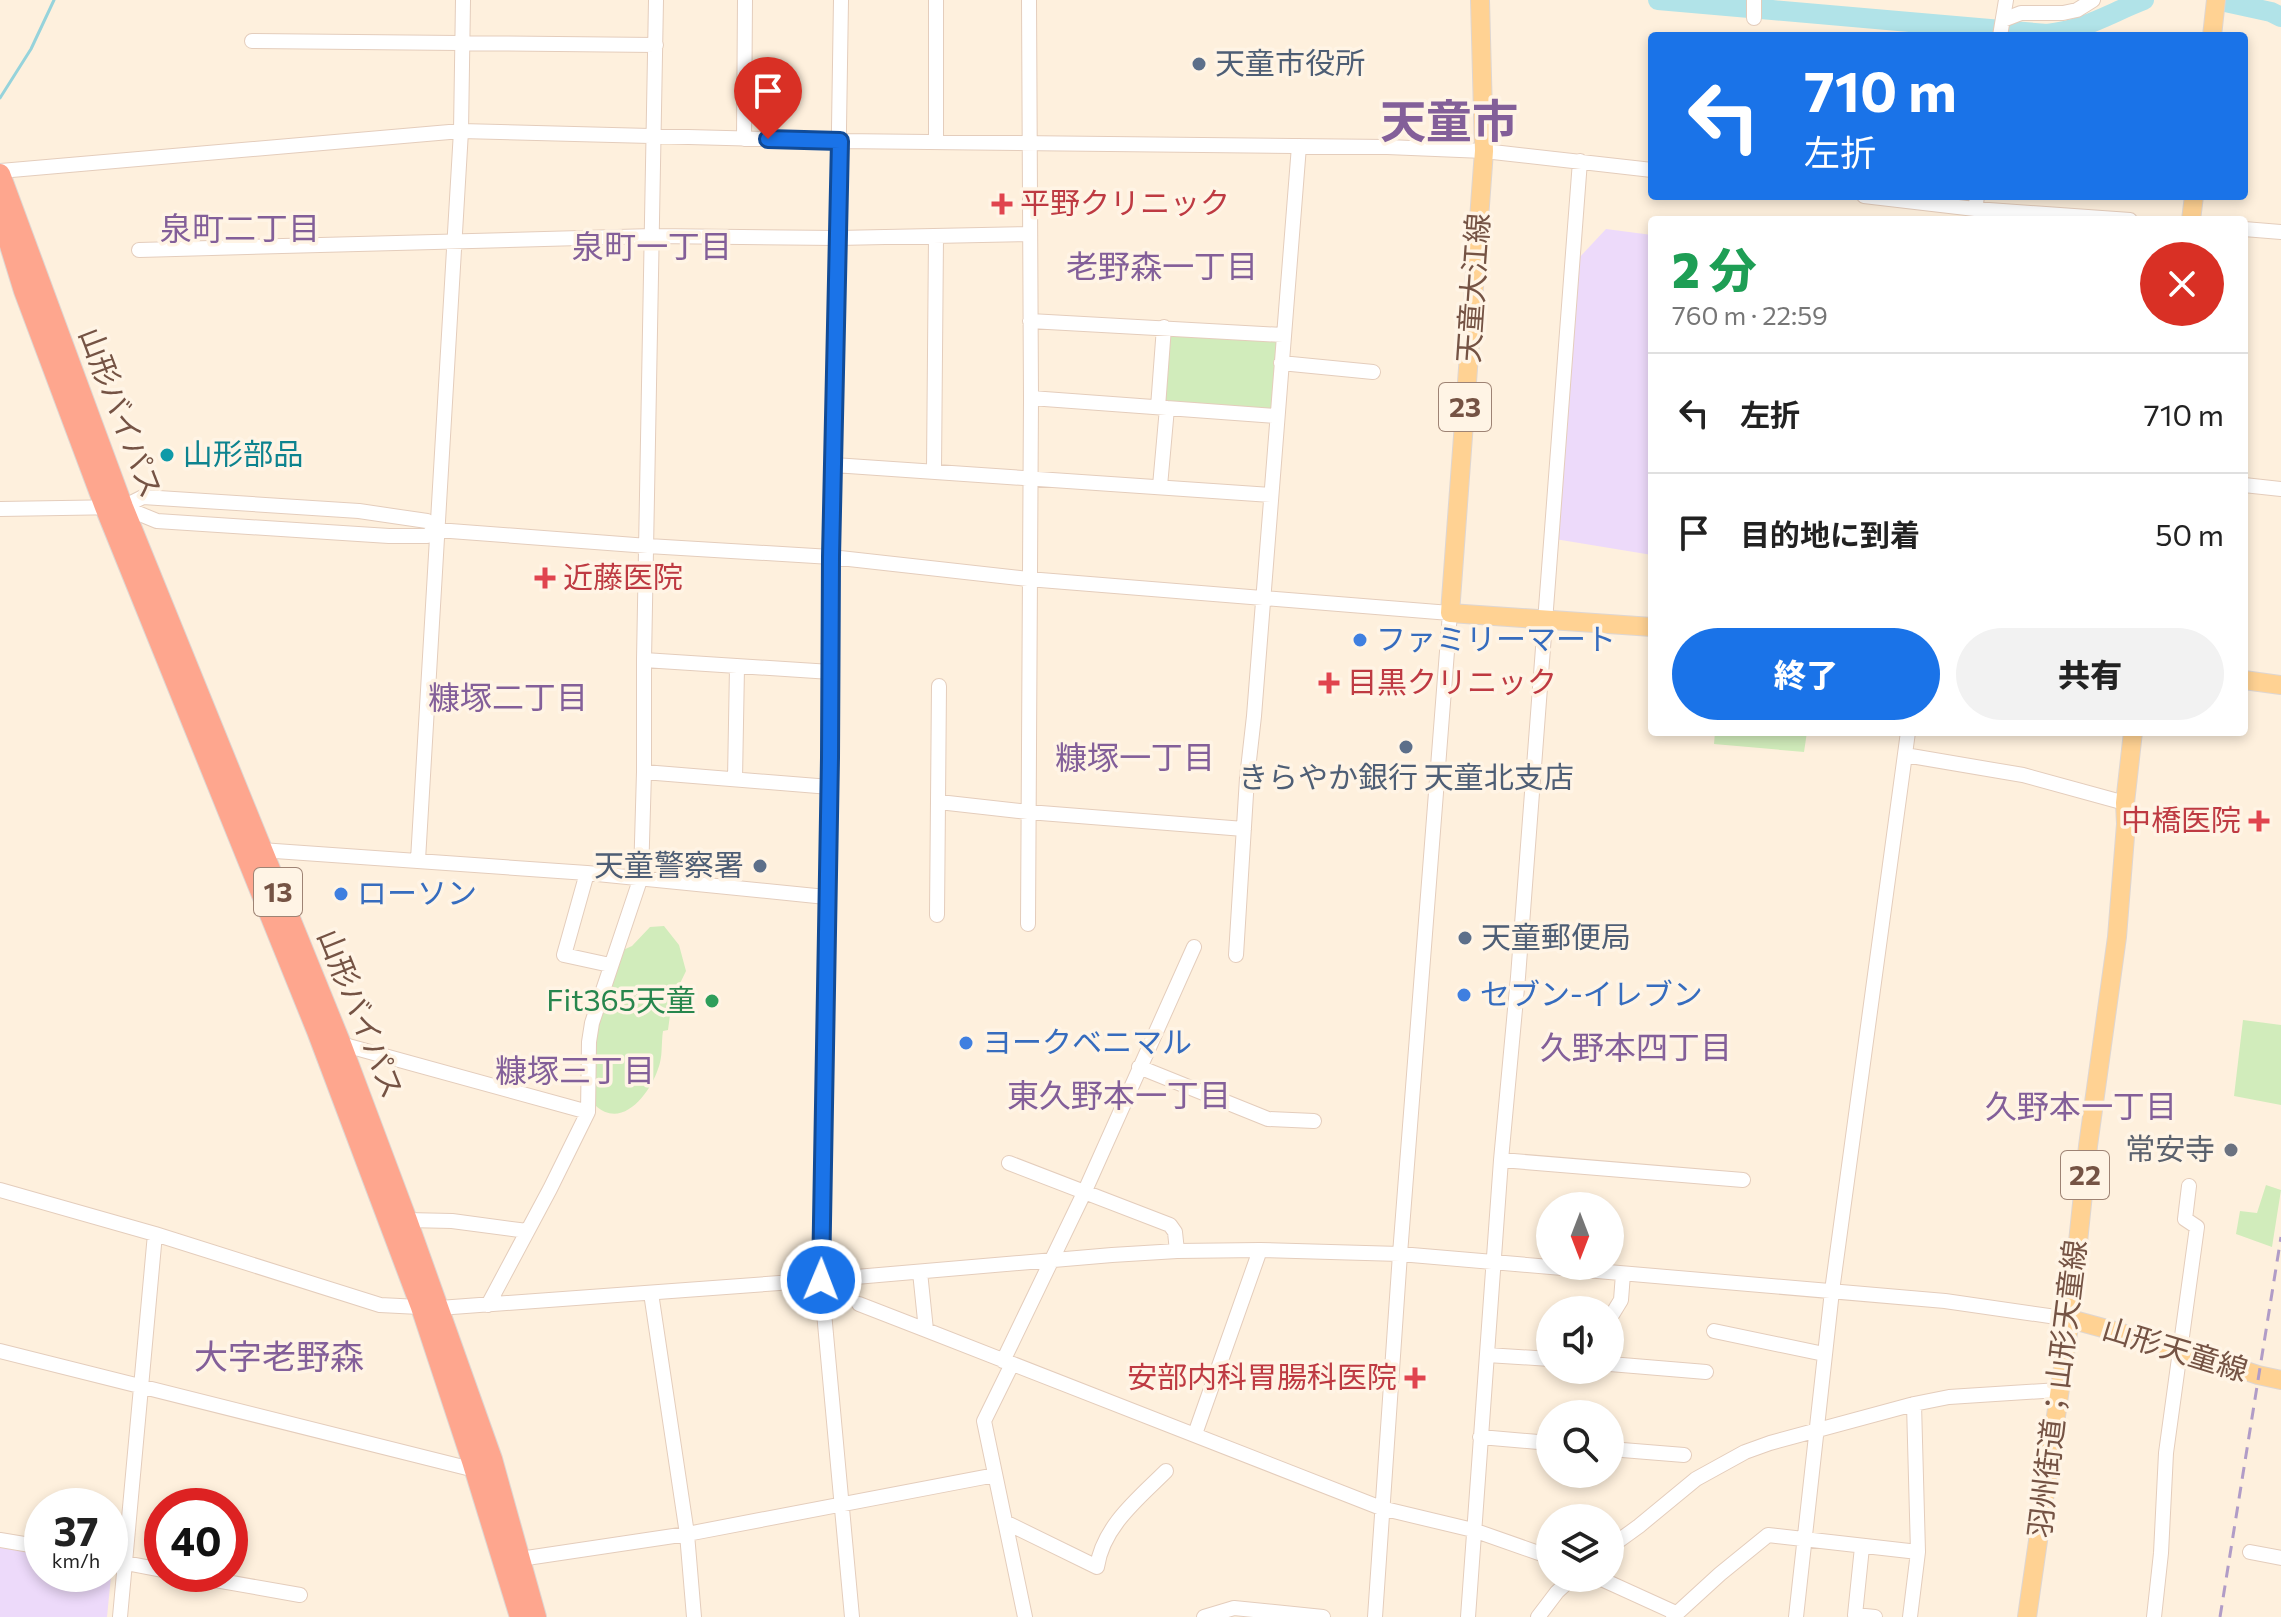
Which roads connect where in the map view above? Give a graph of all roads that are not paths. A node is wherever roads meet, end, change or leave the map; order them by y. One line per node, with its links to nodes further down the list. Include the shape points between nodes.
1 (463, 0): 17 (street)
2 (656, 0): 18 (street)
3 (745, 0): 21 (street)
4 (841, 0): 22 (street)
5 (936, 0): 23 (street)
6 (1029, 0): 24 (street)
7 (1480, 0): 26 (main road, 天童大江線 / 23)
8 (1754, 0): 12 (street)
9 (2006, 0): 13 (street)
10 (2093, 0): 13 (street, via 2077,10 2021,13)
11 (2216, 4): 15 (main road)
12 (1754, 18)
13 (2003, 20): 14 (street)
14 (2001, 32)
15 (2212, 32)
16 (252, 41): 17 (street)
17 (463, 44): 18 (street); 19 (street)
18 (656, 45): 20 (street)
19 (461, 131): 20 (street); 29 (street); 40 (street)
20 (654, 136): 21 (street); 37 (street)
21 (744, 139): 22 (street)
22 (840, 141): 23 (street); 39 (street)
23 (936, 142): 24 (street)
24 (1029, 143): 25 (street); 36 (street)
25 (1299, 146): 26 (street); 44 (street)
26 (1484, 151): 27 (street); 64 (main road, 天童大江線 / 23)
27 (1580, 161): 28 (street); 65 (street)
28 (1648, 170)
29 (0, 173): 57 (highway, 山形バイパス / 13)
30 (1901, 200): 31 (street)
31 (1975, 208): 33 (street)
32 (0, 213): 57 (highway, 山形バイパス / 13, via 35,321)
33 (2078, 216)
34 (2248, 229): 35 (street)
35 (2281, 232)
36 (1030, 234): 38 (street); 42 (street)
37 (653, 236): 39 (street); 40 (street); 60 (street)
38 (936, 237): 39 (street); 51 (street)
39 (837, 238): 50 (street)
40 (454, 243): 41 (street); 59 (street)
41 (139, 250)
42 (1030, 321): 43 (street); 47 (street)
43 (1164, 327): 44 (street); 48 (street)
44 (1283, 335): 45 (street)
45 (1281, 363): 46 (street); 49 (street)
46 (1373, 372)
47 (1031, 398): 48 (street); 52 (street)
48 (1162, 408): 49 (street); 54 (street)
49 (1276, 416): 56 (street)
50 (834, 465): 51 (street); 61 (street)
51 (934, 470): 52 (street)
52 (1030, 477): 54 (street); 62 (street)
53 (2248, 485): 55 (street)
54 (1160, 486): 56 (street)
55 (2281, 489)
56 (1271, 495): 63 (street)
57 (114, 507): 58 (street); 59 (street, via 157,521 389,536 427,536); 59 (street, via 143,497 359,511 427,521); 83 (highway, 山形バイパス / 13, via 197,687); 119 (highway, 山形バイパス / 13)
58 (0, 509)
59 (437, 530): 60 (street); 84 (street)
60 (648, 546): 61 (street); 67 (street)
61 (831, 557): 62 (street); 69 (street)
62 (1028, 579): 63 (street); 81 (street)
63 (1263, 597): 64 (street); 82 (street)
64 (1450, 613): 65 (main road); 108 (street)
65 (1545, 619): 66 (main road); 97 (street)
66 (1648, 627)
67 (644, 660): 68 (street); 76 (street)
68 (737, 667): 69 (street); 77 (street)
69 (831, 672): 78 (street)
70 (2248, 681): 71 (main road)
71 (2281, 685)
72 (939, 686): 79 (street)
73 (1907, 736): 75 (street)
74 (2133, 736): 80 (main road, 羽州街道；山形天童線 / 22)
75 (1905, 755): 80 (street, via 2023,775); 115 (street)
76 (644, 772): 77 (street); 86 (street)
77 (735, 779): 78 (street)
78 (830, 787): 87 (street)
79 (939, 802): 81 (street); 88 (street)
80 (2125, 803): 120 (main road, 羽州街道；山形天童線 / 22, via 2117,937)
81 (1028, 812): 82 (street); 89 (street)
82 (1244, 829): 91 (street)
83 (261, 850): 84 (street); 93 (highway, 山形バイパス / 13)
84 (418, 860): 85 (street)
85 (587, 873): 86 (street); 92 (street, via 564,955)
86 (641, 877): 87 (street); 92 (street)
87 (826, 897): 114 (street)
88 (937, 915)
89 (1028, 924)
90 (1194, 947): 94 (street)
91 (1236, 955)
92 (610, 965): 95 (street, via 589,1042)
93 (341, 1044): 95 (street); 103 (highway, 山形バイパス / 13)
94 (1139, 1067): 96 (street, via 1268,1119); 102 (street)
95 (588, 1112): 104 (street)
96 (1314, 1121)
97 (1501, 1160): 99 (street); 110 (street)
98 (1009, 1163): 102 (street)
99 (1743, 1180)
100 (2189, 1186): 123 (street, via 2185,1219 2197,1227)
101 (0, 1190): 105 (street)
102 (1084, 1193): 107 (street, via 1170,1225); 109 (street)
103 (407, 1220): 104 (street); 119 (highway, 山形バイパス / 13)
104 (527, 1231): 118 (street)
105 (155, 1234): 119 (street, via 380,1305); 132 (street)
106 (1260, 1250): 107 (street); 108 (street); 136 (street)
107 (1177, 1251): 109 (street)
108 (1400, 1254): 110 (street); 146 (street)
109 (1051, 1261): 112 (street); 128 (street)
110 (1495, 1263): 111 (street); 126 (street)
111 (1536, 1267)
112 (920, 1272): 114 (street); 121 (street)
113 (1624, 1274): 115 (street)
114 (821, 1280): 116 (street); 145 (street)
115 (1832, 1291): 120 (street); 125 (street)
116 (651, 1293): 118 (street); 149 (street)
117 (859, 1304): 121 (street)
118 (488, 1305): 119 (street)
119 (430, 1308): 141 (highway, 山形バイパス / 13); 159 (highway, 山形バイパス / 13, via 492,1459)
120 (2070, 1319): 123 (main road, 山形天童線); 133 (main road, 羽州街道；山形天童線 / 22)
121 (926, 1330): 128 (street)
122 (1714, 1331): 125 (street)
123 (2180, 1349): 131 (main road, 山形天童線); 181 (street)
124 (0, 1351): 132 (street)
125 (1824, 1354): 135 (street)
126 (1487, 1355): 127 (street); 137 (street)
127 (1536, 1358)
128 (1008, 1362): 136 (street); 143 (street, via 984,1421)
129 (1624, 1365): 130 (street)
130 (1706, 1372)
131 (2281, 1380)
132 (141, 1386): 141 (street); 144 (street)
133 (2059, 1390): 134 (street); 180 (main road, 羽州街道；山形天童線 / 22)
134 (1914, 1404): 135 (street); 156 (street)
135 (1816, 1430): 150 (street, via 1719,1465); 151 (street)
136 (1195, 1434): 146 (street)
137 (1480, 1437): 138 (street); 148 (street)
138 (1536, 1442)
139 (1624, 1450): 140 (street)
140 (1684, 1455)
141 (475, 1470): 167 (highway, 山形バイパス / 13)
142 (1166, 1471): 147 (street, via 1108,1533 1097,1567)
143 (995, 1475): 145 (street); 147 (street)
144 (127, 1488)
145 (842, 1503): 149 (street); 170 (street)
146 (1381, 1508): 148 (street); 174 (street)
147 (1005, 1522): 171 (street)
148 (1473, 1530): 155 (street); 175 (street)
149 (687, 1534): 159 (street); 169 (street)
150 (1624, 1537)
151 (1804, 1539): 154 (street); 166 (street, via 1768,1535); 177 (street)
152 (0, 1540): 153 (street)
153 (24, 1544)
154 (1862, 1547): 156 (street); 178 (street, via 1855,1615)
155 (1536, 1552)
156 (1918, 1552): 179 (street)
157 (2250, 1552): 158 (street)
158 (2281, 1558)
159 (520, 1559): 168 (highway, 山形バイパス / 13)
160 (248, 1586): 164 (street)
161 (1624, 1590): 166 (street)
162 (119, 1592): 165 (street)
163 (1557, 1592): 176 (street)
164 (300, 1595)
165 (120, 1614)
166 (1674, 1615)
167 (520, 1617)
168 (536, 1617)
169 (694, 1617)
170 (852, 1617)
171 (1025, 1617)
172 (1204, 1617): 173 (street, via 1234,1608)
173 (1323, 1617)
174 (1375, 1617)
175 (1468, 1617)
176 (1538, 1617)
177 (1796, 1617)
178 (1875, 1617)
179 (1910, 1617)
180 (2027, 1617)
181 (2154, 1617)

